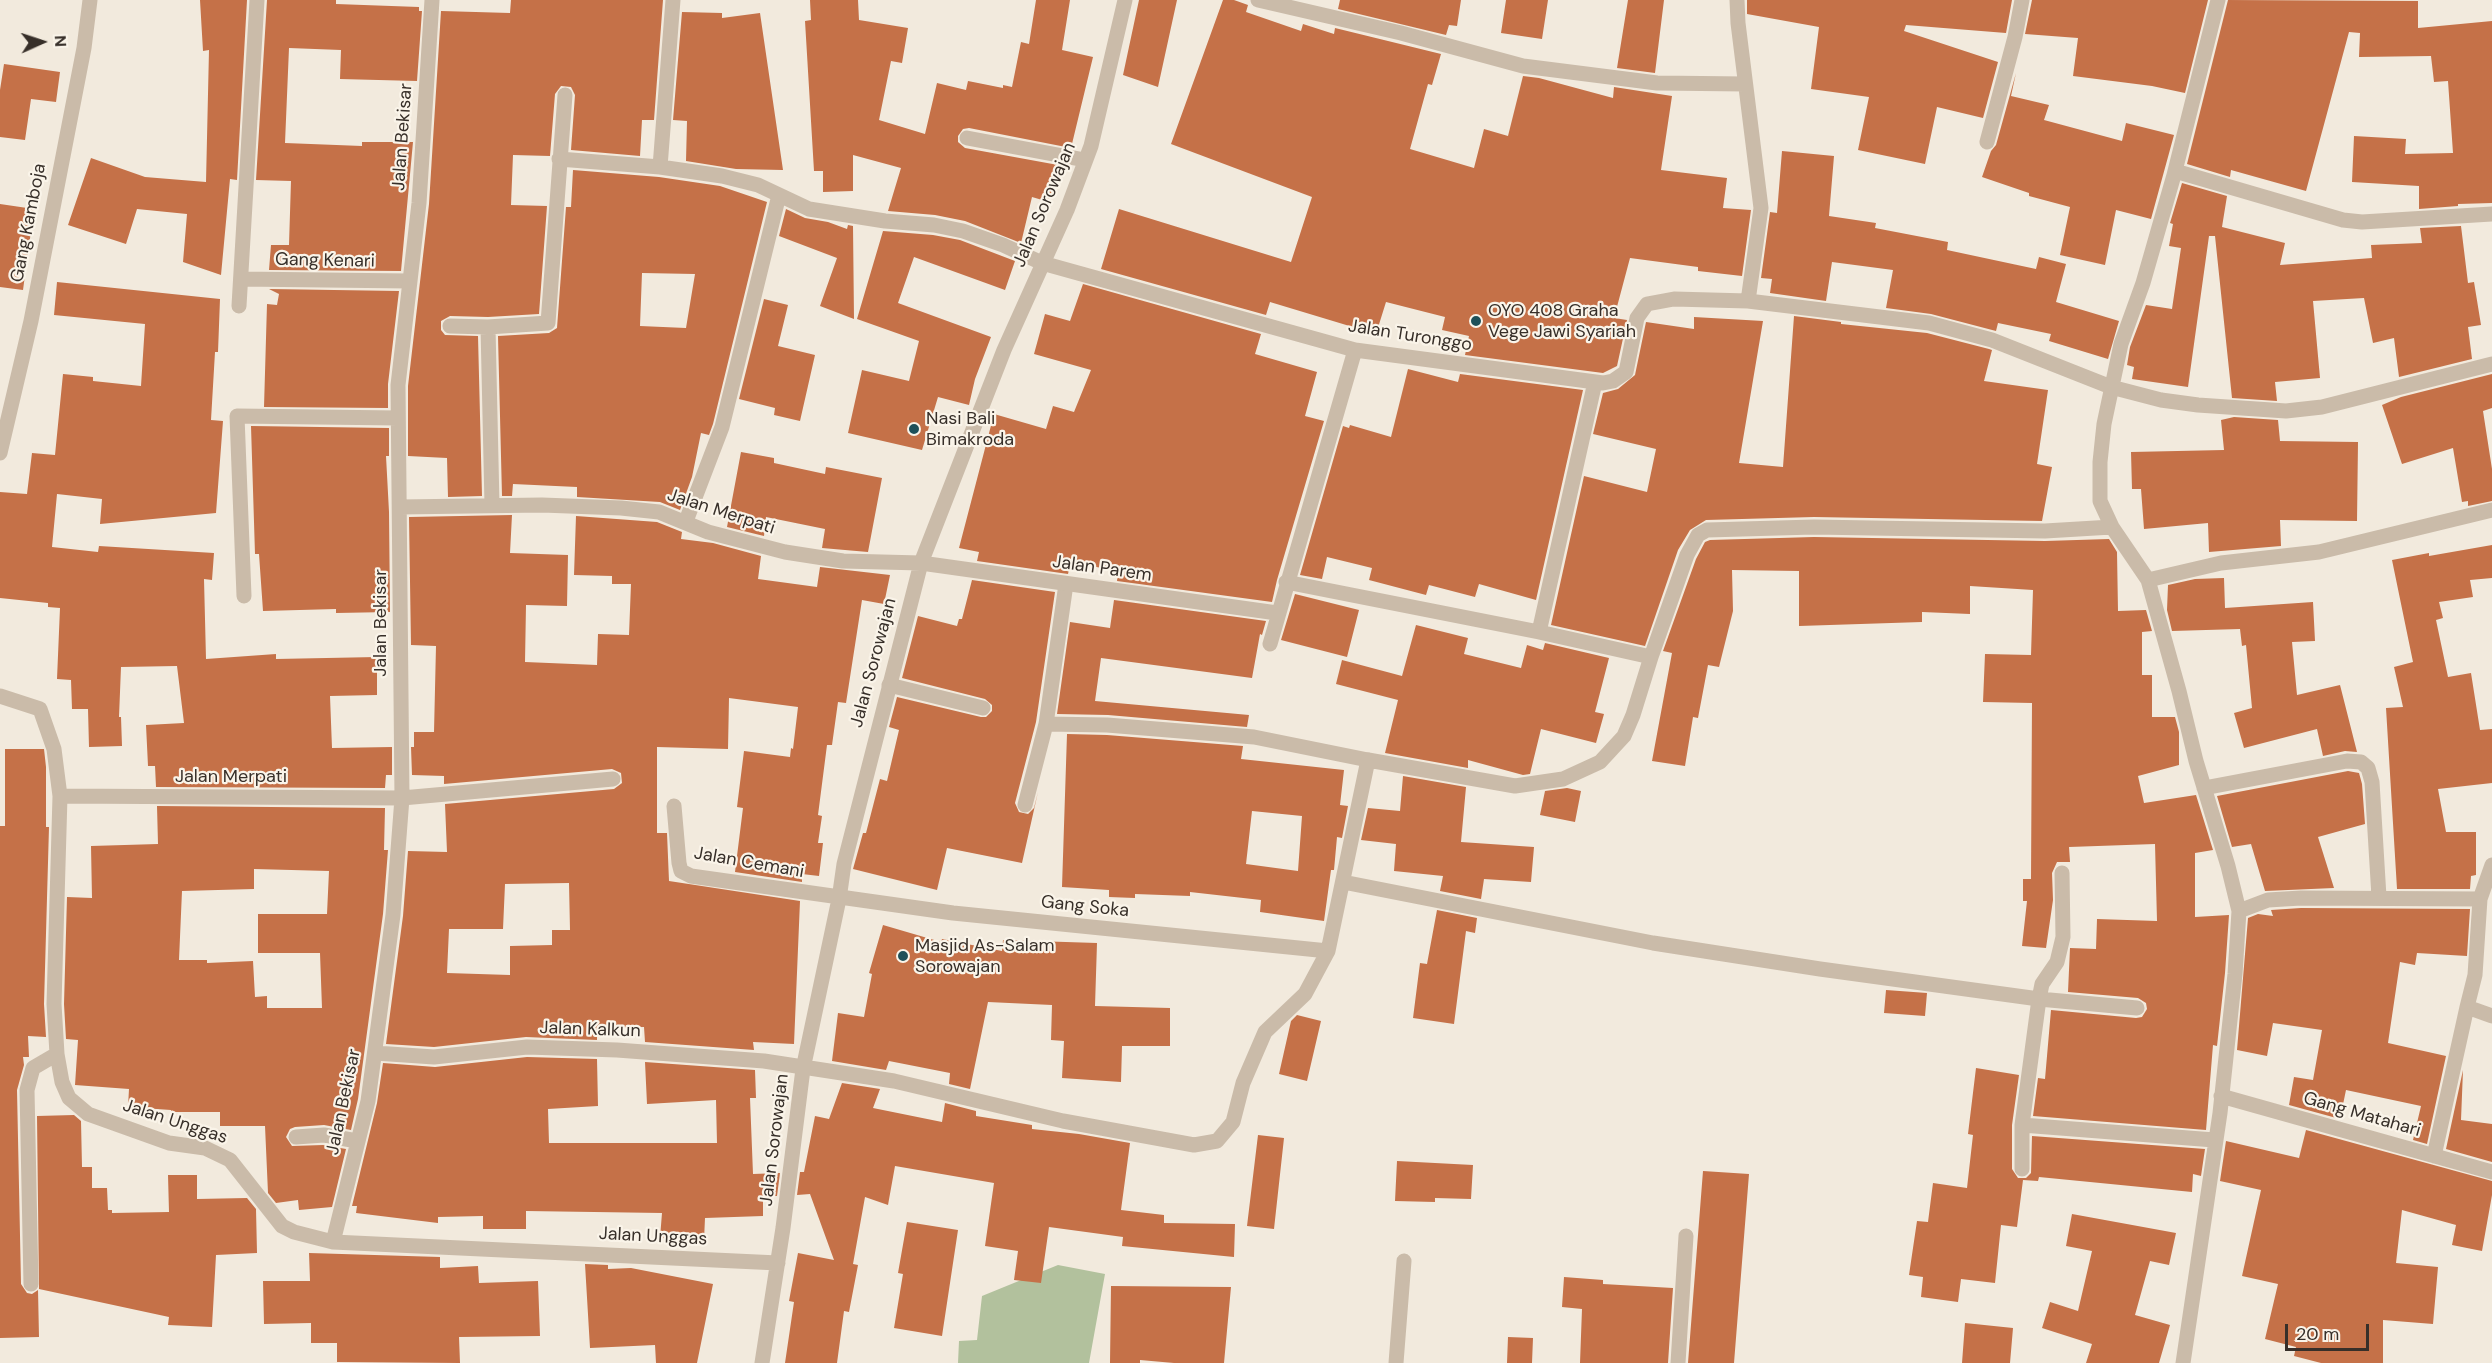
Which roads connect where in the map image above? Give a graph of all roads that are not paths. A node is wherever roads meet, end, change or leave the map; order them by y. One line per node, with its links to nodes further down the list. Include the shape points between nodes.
1 (90, 0): 32 (street, Gang Kamboja, via 31,321)
2 (257, 0): 21 (street)
3 (432, 0): 22 (street, Jalan Bekisar, via 419,203)
4 (673, 0): 16 (street)
5 (1125, 0): 15 (street, Jalan Sorowajan)
6 (1258, 0): 10 (street, via 1523,66 1656,83)
7 (1737, 0): 10 (street)
8 (2022, 0): 13 (street)
9 (2218, 0): 17 (street)
10 (1745, 84): 23 (street, via 1761,208)
11 (565, 95): 14 (street)
12 (967, 138): 15 (street)
13 (1987, 142)
14 (559, 159): 16 (street, Jalan Turonggo); 26 (street, via 552,322)
15 (1085, 160): 20 (street, Jalan Sorowajan)
16 (660, 167): 18 (street, Jalan Turonggo, via 722,176)
17 (2175, 171): 19 (street, via 2343,220); 30 (street)
18 (779, 195): 20 (street, Jalan Turonggo, via 809,209 963,231); 36 (street, via 722,427)
19 (2492, 214)
20 (1042, 263): 27 (street, Jalan Turonggo); 38 (street, Jalan Sorowajan)
21 (241, 279): 22 (street, Gang Kenari); 24 (street)
22 (409, 281): 31 (street, Jalan Bekisar)
23 (1748, 301): 29 (street, Jalan Turonggo, via 1674,299 1647,304 1639,312 1623,375 1613,381); 30 (street, via 1929,323 1992,340)
24 (239, 306)
25 (450, 326): 26 (street)
26 (488, 327): 33 (street)
27 (1354, 350): 29 (street, Jalan Turonggo); 40 (street)
28 (2492, 364): 30 (street, via 2322,407 2286,411 2161,400)
29 (1595, 382): 44 (street)
30 (2111, 387): 37 (street, via 2104,424 2100,501)
31 (398, 418): 34 (street, Jalan Bekisar); 42 (street, via 237,416)
32 (0, 453)
33 (492, 505): 34 (street, Jalan Merpati); 36 (street, Jalan Merpati, via 621,508 659,512)
34 (400, 507): 55 (street, Jalan Bekisar)
35 (2492, 510): 39 (street, via 2319,552 2221,562)
36 (686, 521): 38 (street, Jalan Merpati, via 708,532 785,552 843,561)
37 (2112, 526): 39 (street); 46 (street, via 2045,531 1814,527 1707,530 1698,535 1687,555)
38 (921, 563): 41 (street, Jalan Parem); 47 (street, Jalan Sorowajan)
39 (2148, 580): 53 (street)
40 (1286, 582): 43 (street); 44 (street)
41 (1066, 584): 43 (street, Jalan Parem); 50 (street)
42 (244, 596)
43 (1277, 614): 45 (street)
44 (1539, 632): 46 (street)
45 (1270, 644)
46 (1651, 657): 51 (street, via 1624,736 1600,762 1563,779 1515,786)
47 (889, 685): 49 (street); 62 (street, Jalan Sorowajan, via 844,864)
48 (0, 696): 54 (street, Jalan Unggas, via 40,709 54,748)
49 (983, 708)
50 (1046, 724): 51 (street, via 1254,737); 56 (street)
51 (1368, 760): 60 (street, Jalan Kalkun)
52 (613, 779): 55 (street, Jalan Merpati)
53 (2204, 788): 61 (street, via 2347,761 2361,762 2368,768 2372,782); 64 (street)
54 (60, 796): 55 (street, Jalan Merpati); 71 (street, Jalan Unggas, via 54,1004)
55 (402, 798): 70 (street, Jalan Bekisar, via 393,915)
56 (1025, 805)
57 (674, 806): 62 (street, Jalan Cemani, via 681,871 691,876)
58 (2492, 865): 63 (street)
59 (2062, 873): 66 (street, via 2063,938 2057,962 2042,984)
60 (1343, 882): 65 (street, Jalan Kalkun); 66 (street, via 1653,943)
61 (2379, 897): 63 (street); 64 (street, via 2268,900)
62 (839, 899): 65 (street, Gang Soka); 72 (street, Jalan Sorowajan)
63 (2480, 899): 67 (street, via 2475,975)
64 (2239, 911): 73 (street)
65 (1328, 951): 72 (street, Jalan Kalkun, via 1305,994 1265,1032 1243,1083 1233,1122 1217,1141 1194,1145 1063,1121 894,1081)
66 (2038, 999): 68 (street); 74 (street)
67 (2467, 1007): 69 (street); 78 (street)
68 (2137, 1008)
69 (2492, 1016)
70 (375, 1053): 72 (street, Jalan Kalkun, via 434,1057 527,1047 618,1050 764,1061); 77 (street, Jalan Bekisar)
71 (57, 1054): 82 (street, Jalan Unggas, via 69,1098 88,1114 169,1143 205,1148 230,1160 282,1226); 85 (street, via 33,1068 27,1090)
72 (803, 1069): 84 (street, Jalan Sorowajan)
73 (2221, 1096): 76 (street); 78 (street, Gang Matahari)
74 (2022, 1125): 76 (street); 79 (street)
75 (296, 1137): 77 (street, via 324,1135)
76 (2214, 1140): 89 (street)
77 (357, 1141): 82 (street, Jalan Bekisar)
78 (2434, 1156): 80 (street, Gang Matahari)
79 (2022, 1169)
80 (2492, 1172)
81 (1686, 1236): 88 (street)
82 (333, 1242): 84 (street, Jalan Unggas)
83 (1404, 1261): 87 (street)
84 (778, 1263): 86 (street, Jalan Sorowajan)
85 (31, 1284)
86 (762, 1363)
87 (1396, 1363)
88 (1678, 1363)
89 (2183, 1363)

